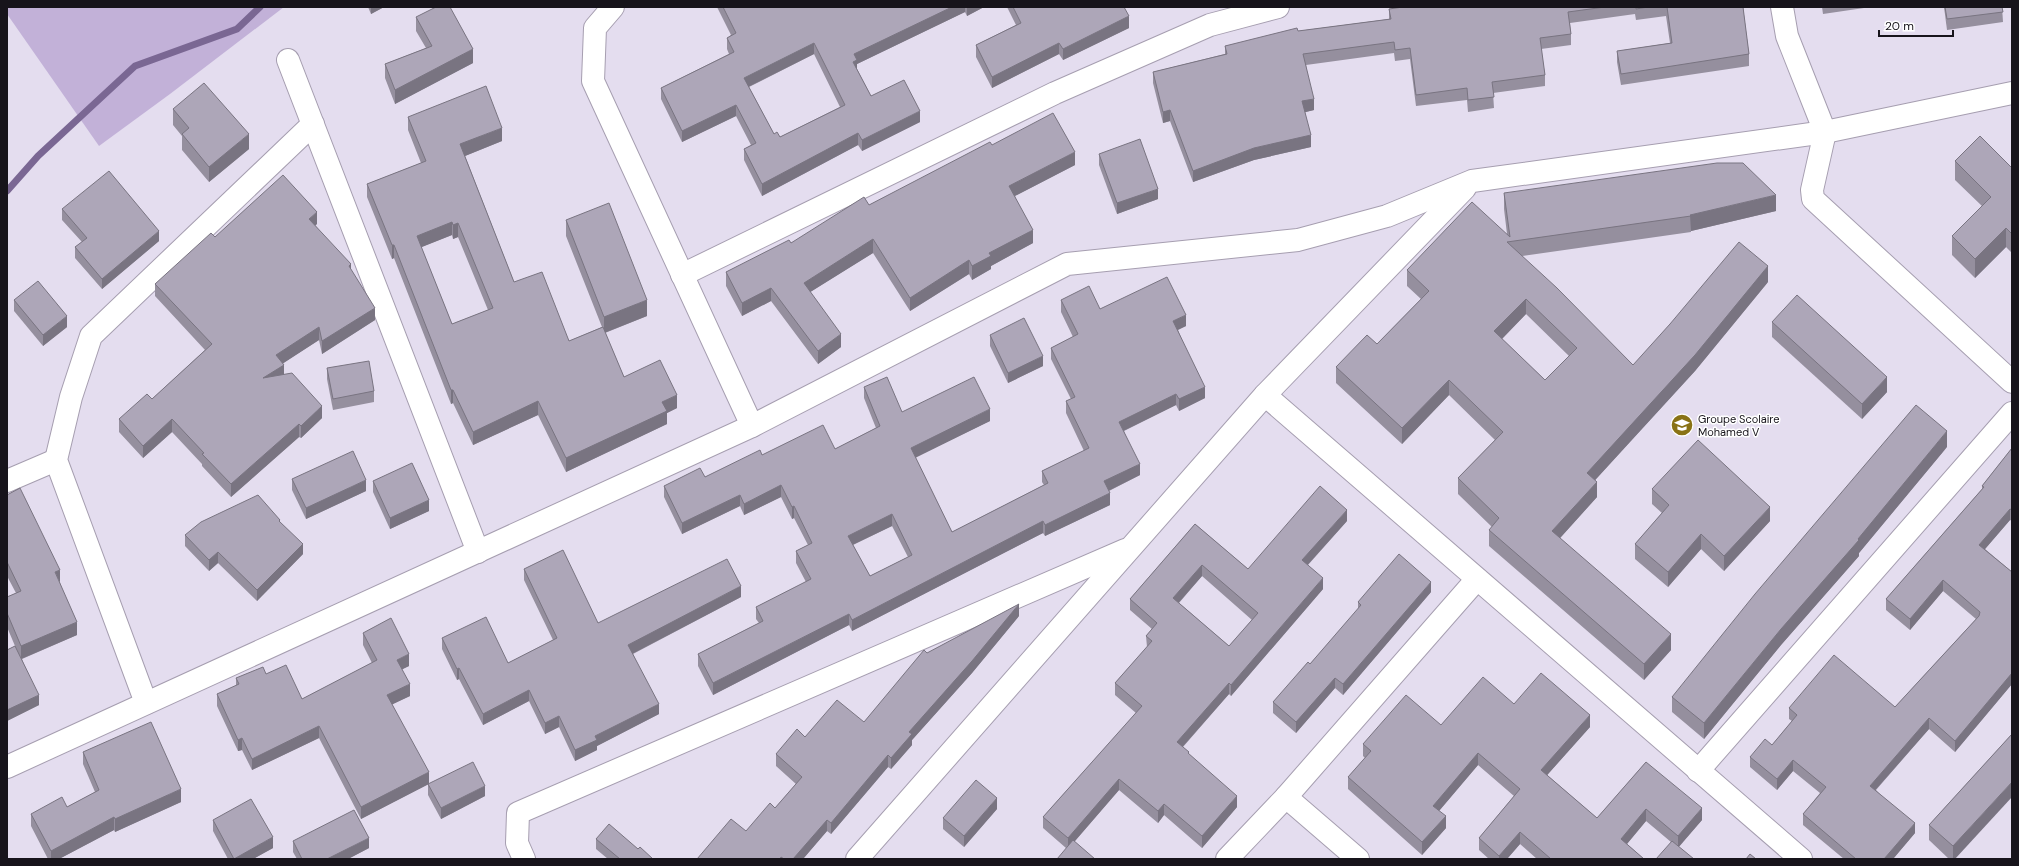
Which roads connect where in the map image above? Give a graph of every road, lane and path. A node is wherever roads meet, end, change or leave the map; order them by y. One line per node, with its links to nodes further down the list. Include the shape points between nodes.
1 (613, 7): 10 (street, via 595,28 593,81)
2 (1278, 7): 4 (street)
3 (1782, 7): 8 (street, via 1787,36)
4 (1207, 16): 10 (street)
5 (288, 60): 7 (street)
6 (2012, 93): 8 (street)
7 (313, 124): 15 (street, via 91,336 71,397); 18 (street)
8 (1825, 132): 9 (street); 11 (street, via 1812,190 1813,199)
9 (1472, 181): 12 (street); 14 (street, via 1387,216 1298,240 1067,264)
10 (682, 275): 14 (street)
11 (2012, 382)
12 (1265, 395): 17 (street); 19 (street)
13 (2012, 413): 22 (street)
14 (752, 426): 18 (street)
15 (56, 460): 16 (street); 20 (street)
16 (7, 482)
17 (1130, 548): 24 (street, via 518,813 517,843); 25 (street)
18 (478, 552): 20 (street)
19 (1477, 579): 22 (street); 23 (street)
20 (146, 703): 21 (street)
21 (7, 767)
22 (1698, 771): 28 (street)
23 (1286, 797): 26 (street); 27 (street)
24 (524, 859)
25 (857, 859)
26 (1227, 859)
27 (1358, 859)
28 (1801, 859)

